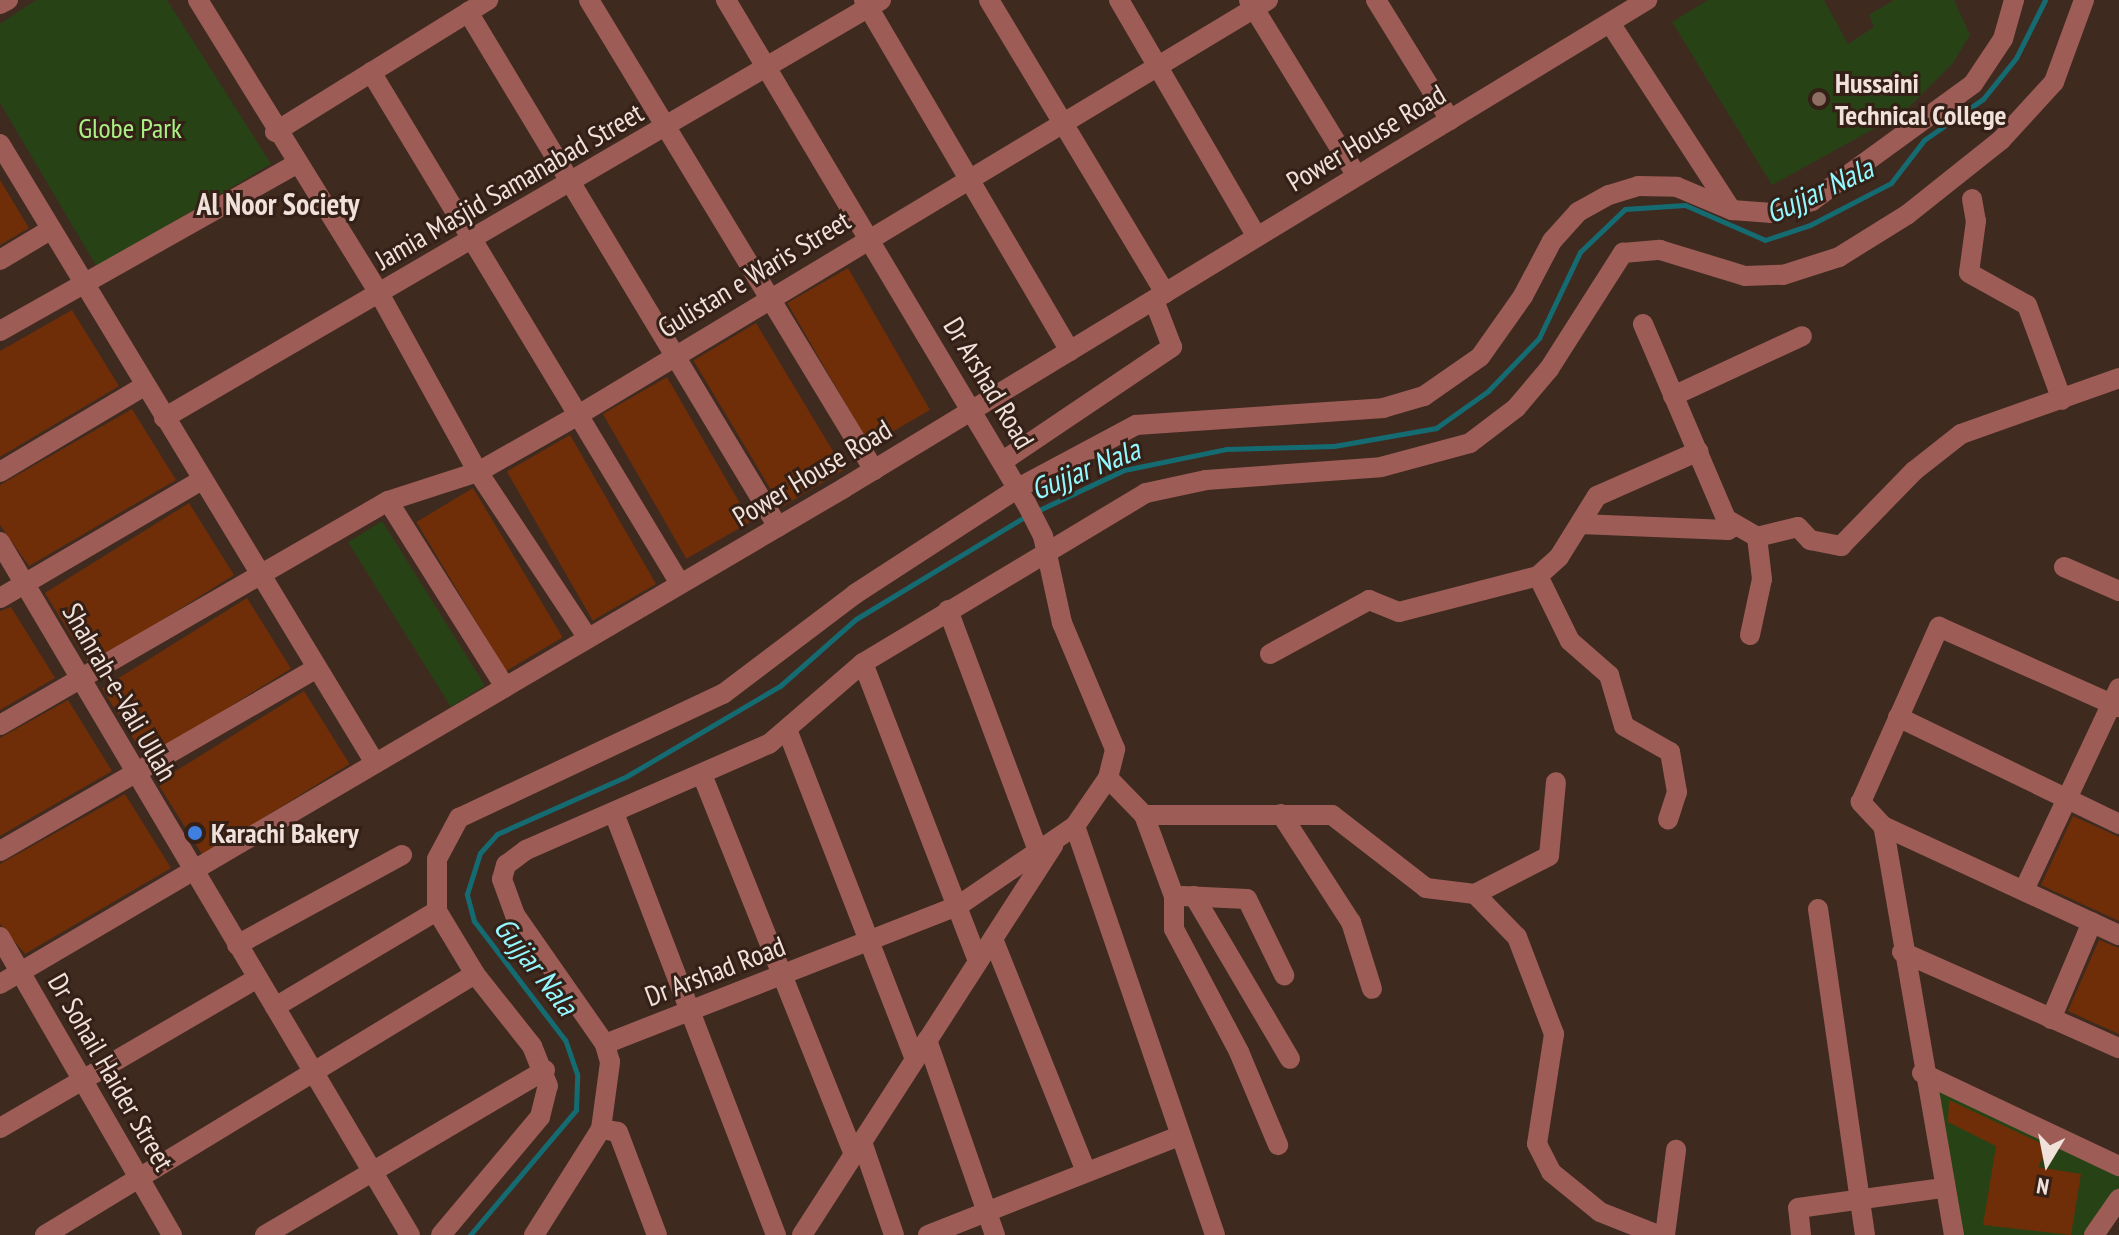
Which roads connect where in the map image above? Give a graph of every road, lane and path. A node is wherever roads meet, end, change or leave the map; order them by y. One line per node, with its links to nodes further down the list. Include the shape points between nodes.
1 (8, 0): 14 (street)
2 (198, 0): 23 (street)
3 (488, 0): 15 (street)
4 (589, 0): 22 (street)
5 (726, 0): 18 (street, Dr Arshad Road)
6 (989, 0): 21 (street)
7 (1119, 0): 17 (street)
8 (1376, 0): 20 (street)
9 (1647, 0): 16 (street, Power House Road)
10 (2014, 0): 30 (street, via 2003,39 1973,84 1893,148 1812,201 1772,213)
11 (2084, 0): 65 (street, via 2054,82 2001,140 1908,214 1839,257 1783,275 1745,276 1660,250 1623,253 1549,369 1516,408 1470,443 1381,467 1237,476 1146,493)
12 (871, 3): 18 (street, Jamia Masjid Samanabad Street); 27 (street)
13 (1257, 3): 17 (street, Gulistan e Waris Street); 26 (street)
14 (0, 4)
15 (468, 12): 19 (street); 28 (street)
16 (1610, 23): 20 (street, Power House Road); 30 (street)
17 (1159, 68): 21 (street, Gulistan e Waris Street); 34 (street)
18 (767, 69): 22 (street, Jamia Masjid Samanabad Street); 33 (street, Dr Arshad Road)
19 (371, 72): 23 (street); 32 (street)
20 (1450, 120): 26 (street, Power House Road)
21 (1063, 122): 27 (street, Gulistan e Waris Street); 39 (street)
22 (666, 128): 28 (street, Jamia Masjid Samanabad Street); 38 (street)
23 (275, 132): 25 (street)
24 (0, 144): 31 (street)
25 (295, 165): 36 (street); 37 (street)
26 (1357, 176): 34 (street, Power House Road)
27 (969, 179): 33 (street, Gulistan e Waris Street); 43 (street)
28 (570, 183): 32 (street, Jamia Masjid Samanabad Street); 44 (street)
29 (1972, 199): 48 (street, via 1976,221 1969,273 2027,305)
30 (1732, 210): 58 (street, via 1677,187 1638,186 1578,212 1552,241 1523,296 1480,357 1424,396 1383,408 1136,425)
31 (50, 230): 35 (street); 36 (street)
32 (476, 237): 37 (street, Jamia Masjid Samanabad Street); 50 (street)
33 (868, 237): 38 (street, Gulistan e Waris Street); 49 (street, Dr Arshad Road)
34 (1257, 237): 39 (street, Power House Road)
35 (0, 260)
36 (82, 284): 41 (street); 46 (street)
37 (379, 293): 51 (street, Jamia Masjid Samanabad Street); 56 (street)
38 (769, 296): 44 (street, Gulistan e Waris Street); 54 (street)
39 (1160, 296): 43 (street, Power House Road); 53 (street, via 1172,347)
40 (1643, 324): 47 (street)
41 (0, 331)
42 (1802, 336): 47 (street)
43 (1070, 351): 49 (street, Power House Road)
44 (675, 355): 50 (street, Gulistan e Waris Street); 62 (street)
45 (2119, 378): 48 (street)
46 (144, 386): 51 (street); 55 (street)
47 (1673, 396): 52 (street)
48 (2062, 400): 63 (street, via 1961,434 1914,471 1841,546 1810,540 1798,527)
49 (972, 410): 53 (street, Dr Arshad Road); 54 (street, Power House Road)
50 (580, 414): 56 (street, Gulistan e Waris Street); 69 (street)
51 (164, 418): 57 (street)
52 (1699, 451): 60 (street, via 1597,496); 61 (street, via 1726,519)
53 (1003, 461): 58 (street, Dr Arshad Road)
54 (874, 470): 62 (street, Power House Road)
55 (0, 472)
56 (478, 472): 59 (street, Gulistan e Waris Street); 75 (street)
57 (202, 480): 67 (street); 70 (street)
58 (1022, 495): 65 (street, Dr Arshad Road); 107 (street, via 855,594 723,694 459,818 437,859)
59 (388, 501): 67 (street, Gulistan e Waris Street); 80 (street)
60 (1580, 524): 61 (street, via 1728,530); 68 (street, via 1559,557)
61 (1736, 525): 63 (street)
62 (778, 527): 69 (street, Power House Road)
63 (1757, 537): 74 (street, via 1762,579)
64 (0, 542): 70 (street, Shahrah-e-Vali Ullah)
65 (1048, 556): 73 (street); 88 (street, Dr Arshad Road, via 1062,623 1115,749)
66 (2064, 567): 71 (street)
67 (258, 571): 78 (street); 79 (street, Gulistan e Waris Street)
68 (1538, 576): 76 (street, via 1399,612 1369,600); 94 (street, via 1570,641 1609,675 1624,726 1670,752 1677,792)
69 (679, 582): 75 (street, Power House Road)
70 (24, 583): 72 (street); 79 (street, Shahrah-e-Vali Ullah)
71 (2119, 591)
72 (0, 598)
73 (948, 610): 77 (street); 99 (street)
74 (1750, 635)
75 (588, 638): 80 (street, Power House Road)
76 (1270, 654)
77 (863, 663): 84 (street); 105 (street)
78 (317, 668): 85 (street); 86 (street)
79 (80, 679): 83 (street, Gulistan e Waris Street); 86 (street, Shahrah-e-Vali Ullah)
80 (505, 687): 85 (street, Power House Road)
81 (2117, 700): 82 (street, via 1939,627); 90 (street)
82 (1898, 717): 90 (street); 96 (street, via 1861,802)
83 (0, 725)
84 (788, 732): 87 (street); 112 (street)
85 (375, 763): 101 (street, Power House Road)
86 (134, 771): 98 (street); 101 (street, Shahrah-e-Vali Ullah)
87 (703, 777): 91 (street); 118 (street)
88 (1108, 778): 93 (street); 97 (street, Dr Arshad Road)
89 (1556, 782): 103 (street, via 1549,856)
90 (2064, 799): 95 (street); 102 (street)
91 (614, 813): 124 (street); 127 (street, via 526,850 506,865 502,879 515,915)
92 (1281, 814): 93 (street); 103 (street, via 1332,815 1426,888); 122 (street, via 1351,922)
93 (1144, 815): 104 (street)
94 (1668, 820)
95 (2119, 824)
96 (1883, 826): 102 (street); 114 (street)
97 (1067, 831): 99 (street, Dr Arshad Road); 111 (street); 137 (street, via 1178,1114)
98 (0, 851)
99 (1038, 851): 105 (street, Dr Arshad Road)
100 (402, 855): 113 (street)
101 (192, 871): 113 (street, Shahrah-e-Vali Ullah); 116 (street, Power House Road)
102 (2024, 890): 108 (street)
103 (1475, 894): 162 (street, via 1517,937 1554,1034 1537,1144 1551,1172 1600,1212)
104 (1184, 896): 119 (street, via 1247,899); 130 (street); 138 (street, via 1174,929 1239,1052)
105 (958, 906): 112 (street, Dr Arshad Road); 115 (street)
106 (1818, 909): 147 (street)
107 (437, 911): 117 (street); 123 (street)
108 (2092, 922): 109 (street); 125 (street)
109 (2119, 935)
110 (0, 937): 116 (street, Dr Sohail Haider Street)
111 (993, 939): 115 (street); 143 (street)
112 (871, 940): 118 (street, Dr Arshad Road); 129 (street)
113 (237, 945): 120 (street, Shahrah-e-Vali Ullah)
114 (1902, 952): 125 (street); 132 (street)
115 (978, 961): 126 (street)
116 (21, 972): 121 (street, Power House Road); 134 (street, Dr Sohail Haider Street)
117 (475, 974): 131 (street); 133 (street)
118 (785, 974): 124 (street, Dr Arshad Road); 139 (street)
119 (1284, 975)
120 (258, 978): 123 (street, Shahrah-e-Vali Ullah); 134 (street)
121 (0, 984)
122 (1372, 989)
123 (275, 1007): 133 (street, Shahrah-e-Vali Ullah)
124 (692, 1011): 127 (street, Dr Arshad Road); 156 (street)
125 (2051, 1019): 128 (street)
126 (927, 1040): 129 (street); 148 (street)
127 (605, 1044): 136 (street, via 609,1084)
128 (2119, 1048)
129 (915, 1059): 139 (street)
130 (1290, 1059)
131 (545, 1070): 142 (street); 153 (street, via 547,1101 540,1117)
132 (1922, 1073): 141 (street); 145 (street)
133 (310, 1075): 142 (street, Shahrah-e-Vali Ullah); 144 (street)
134 (80, 1079): 135 (street); 144 (street, Dr Sohail Haider Street)
135 (0, 1128)
136 (601, 1129): 154 (street); 155 (street, via 618,1132)
137 (1179, 1136): 143 (street); 161 (street)
138 (1278, 1145)
139 (858, 1148): 157 (street); 158 (street)
140 (1676, 1150): 163 (street)
141 (2119, 1166)
142 (374, 1168): 151 (street); 152 (street, Shahrah-e-Vali Ullah)
143 (1086, 1171): 148 (street)
144 (140, 1180): 149 (street); 150 (street, Dr Sohail Haider Street)
145 (1942, 1188): 147 (street); 166 (street)
146 (2119, 1199): 167 (street)
147 (1860, 1200): 164 (street, via 1798,1208); 165 (street)
148 (985, 1214): 159 (street); 160 (street)
149 (45, 1235)
150 (172, 1235)
151 (265, 1235)
152 (410, 1235)
153 (441, 1235)
154 (534, 1235)
155 (657, 1235)
156 (776, 1235)
157 (802, 1235)
158 (894, 1235)
159 (928, 1235)
160 (995, 1235)
161 (1215, 1235)
162 (1658, 1235)
163 (1665, 1235)
164 (1801, 1235)
165 (1865, 1235)
166 (1954, 1235)
167 (2094, 1235)

